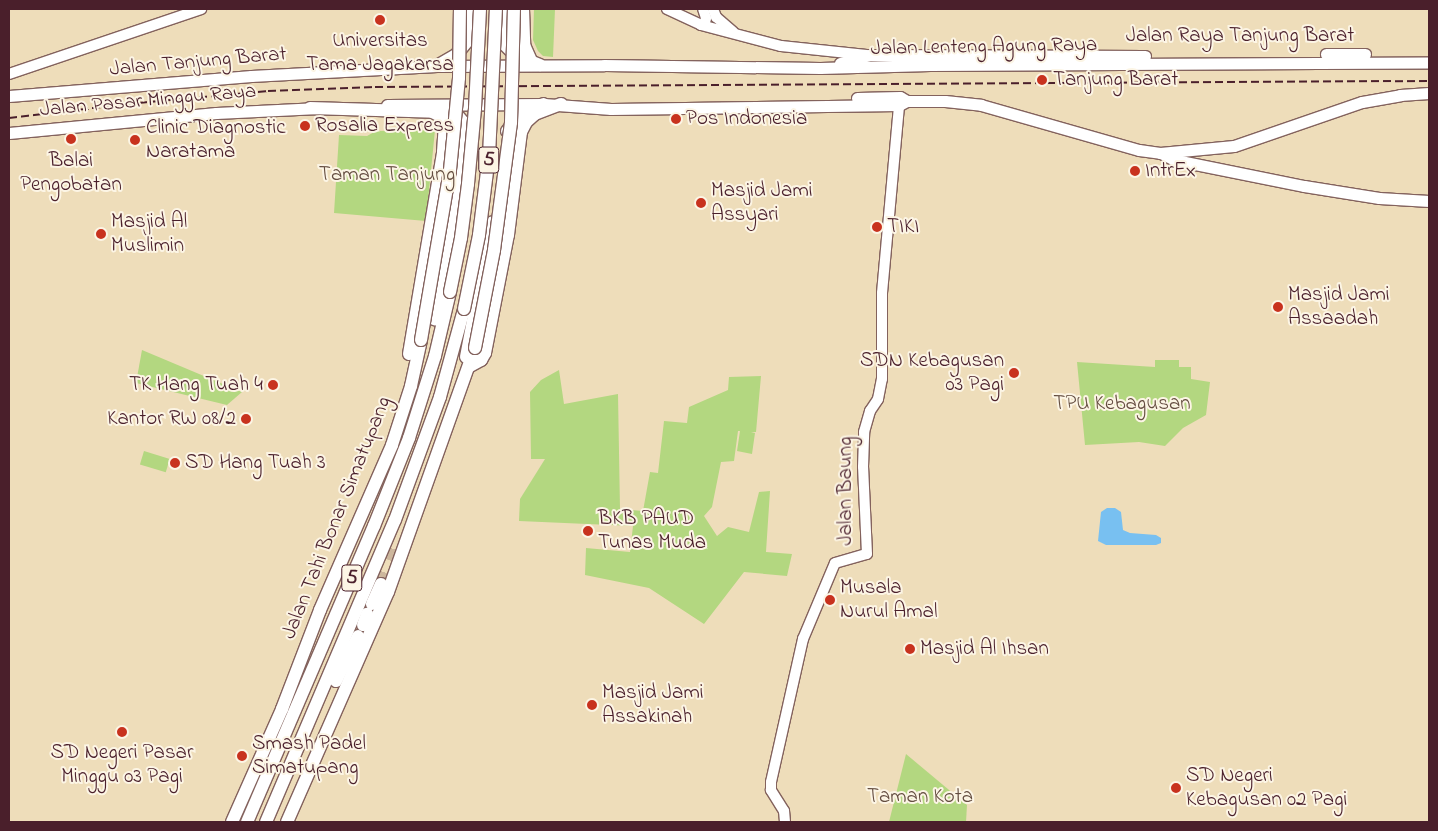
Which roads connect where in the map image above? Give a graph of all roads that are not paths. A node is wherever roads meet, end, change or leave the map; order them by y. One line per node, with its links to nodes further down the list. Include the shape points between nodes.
1 (201, 9): 24 (street)
2 (460, 9): 44 (highway, Jalan Tahi Bonar Simatupang, bridge, via 459,78 450,170)
3 (480, 9): 49 (highway, 5, bridge, via 475,108 461,238 435,356 374,526)
4 (496, 9): 50 (highway, 5, bridge, via 489,156 479,235 464,309 440,397 395,520)
5 (506, 9): 15 (highway)
6 (514, 9): 42 (highway, bridge, via 511,122 494,250)
7 (523, 9): 21 (highway, via 524,45)
8 (667, 9): 12 (street, Jalan Raya Tanjung Barat)
9 (703, 9): 12 (street, via 706,18)
10 (713, 9): 13 (street, via 716,17)
11 (469, 13): 14 (highway)
12 (701, 25): 13 (street, Jalan Raya Tanjung Barat)
13 (734, 33): 16 (street, Jalan Raya Tanjung Barat, via 781,46)
14 (470, 38): 15 (highway, via 483,48 492,49); 22 (highway, via 456,55)
15 (504, 43): 21 (highway, via 515,55)
16 (869, 55): 19 (main road, Jalan Raya Tanjung Barat); 23 (main road)
17 (1429, 55): 18 (main road, Jalan Raya Tanjung Barat)
18 (1350, 58): 19 (main road, Jalan Raya Tanjung Barat); 20 (main road)
19 (1015, 60): 23 (main road, Jalan Lenteng Agung Raya)
20 (1429, 62)
21 (535, 63): 22 (main road, Jalan Tanjung Barat); 23 (main road, Jalan Lenteng Agung Raya)
22 (437, 66): 25 (main road, Jalan Tanjung Barat)
23 (820, 68)
24 (9, 74)
25 (250, 76): 27 (main road, Jalan Tanjung Barat); 28 (main road)
26 (1429, 93): 38 (main road, via 1362,102 1234,146)
27 (9, 96)
28 (9, 103)
29 (903, 103): 31 (main road, via 611,109); 38 (main road, via 945,101 981,105); 55 (street, Jalan Baung, via 882,298 882,379 878,399 870,411 864,432 868,554 835,564 808,623 771,787 783,808)
30 (544, 104): 31 (main road, Jalan Pasar Minggu Raya); 32 (main road, Jalan Pasar Minggu Raya, via 454,103); 36 (highway, via 523,112)
31 (561, 104): 39 (highway, via 526,122 521,132)
32 (310, 108): 33 (highway); 35 (main road, Jalan Pasar Minggu Raya, via 266,109)
33 (432, 112): 34 (highway, via 454,114); 40 (highway, via 442,117 445,125)
34 (464, 123): 36 (highway, via 478,117 486,118 498,124); 37 (highway)
35 (9, 132)
36 (506, 134): 39 (highway); 43 (highway, via 462,374)
37 (463, 142): 40 (highway); 44 (highway, via 450,248 428,352 422,372)
38 (1160, 153): 41 (main road, via 1175,160 1314,188 1386,199)
39 (516, 165): 42 (highway, via 508,235 485,353 481,360)
40 (441, 175): 44 (highway, via 407,373)
41 (1429, 201)
42 (470, 366): 43 (highway)
43 (465, 380): 46 (highway)
44 (411, 386): 45 (highway, Jalan Tahi Bonar Simatupang)
45 (392, 445): 49 (highway, via 388,468 277,741); 51 (highway, Jalan Tahi Bonar Simatupang)
46 (435, 463): 47 (highway, via 423,479); 54 (highway, via 388,592)
47 (397, 546)
48 (381, 584): 50 (highway, via 288,784)
49 (276, 756): 52 (highway, 5)
50 (279, 792): 53 (highway, 5)
51 (232, 822)
52 (248, 822)
53 (266, 822)
54 (287, 822)
55 (785, 822)

